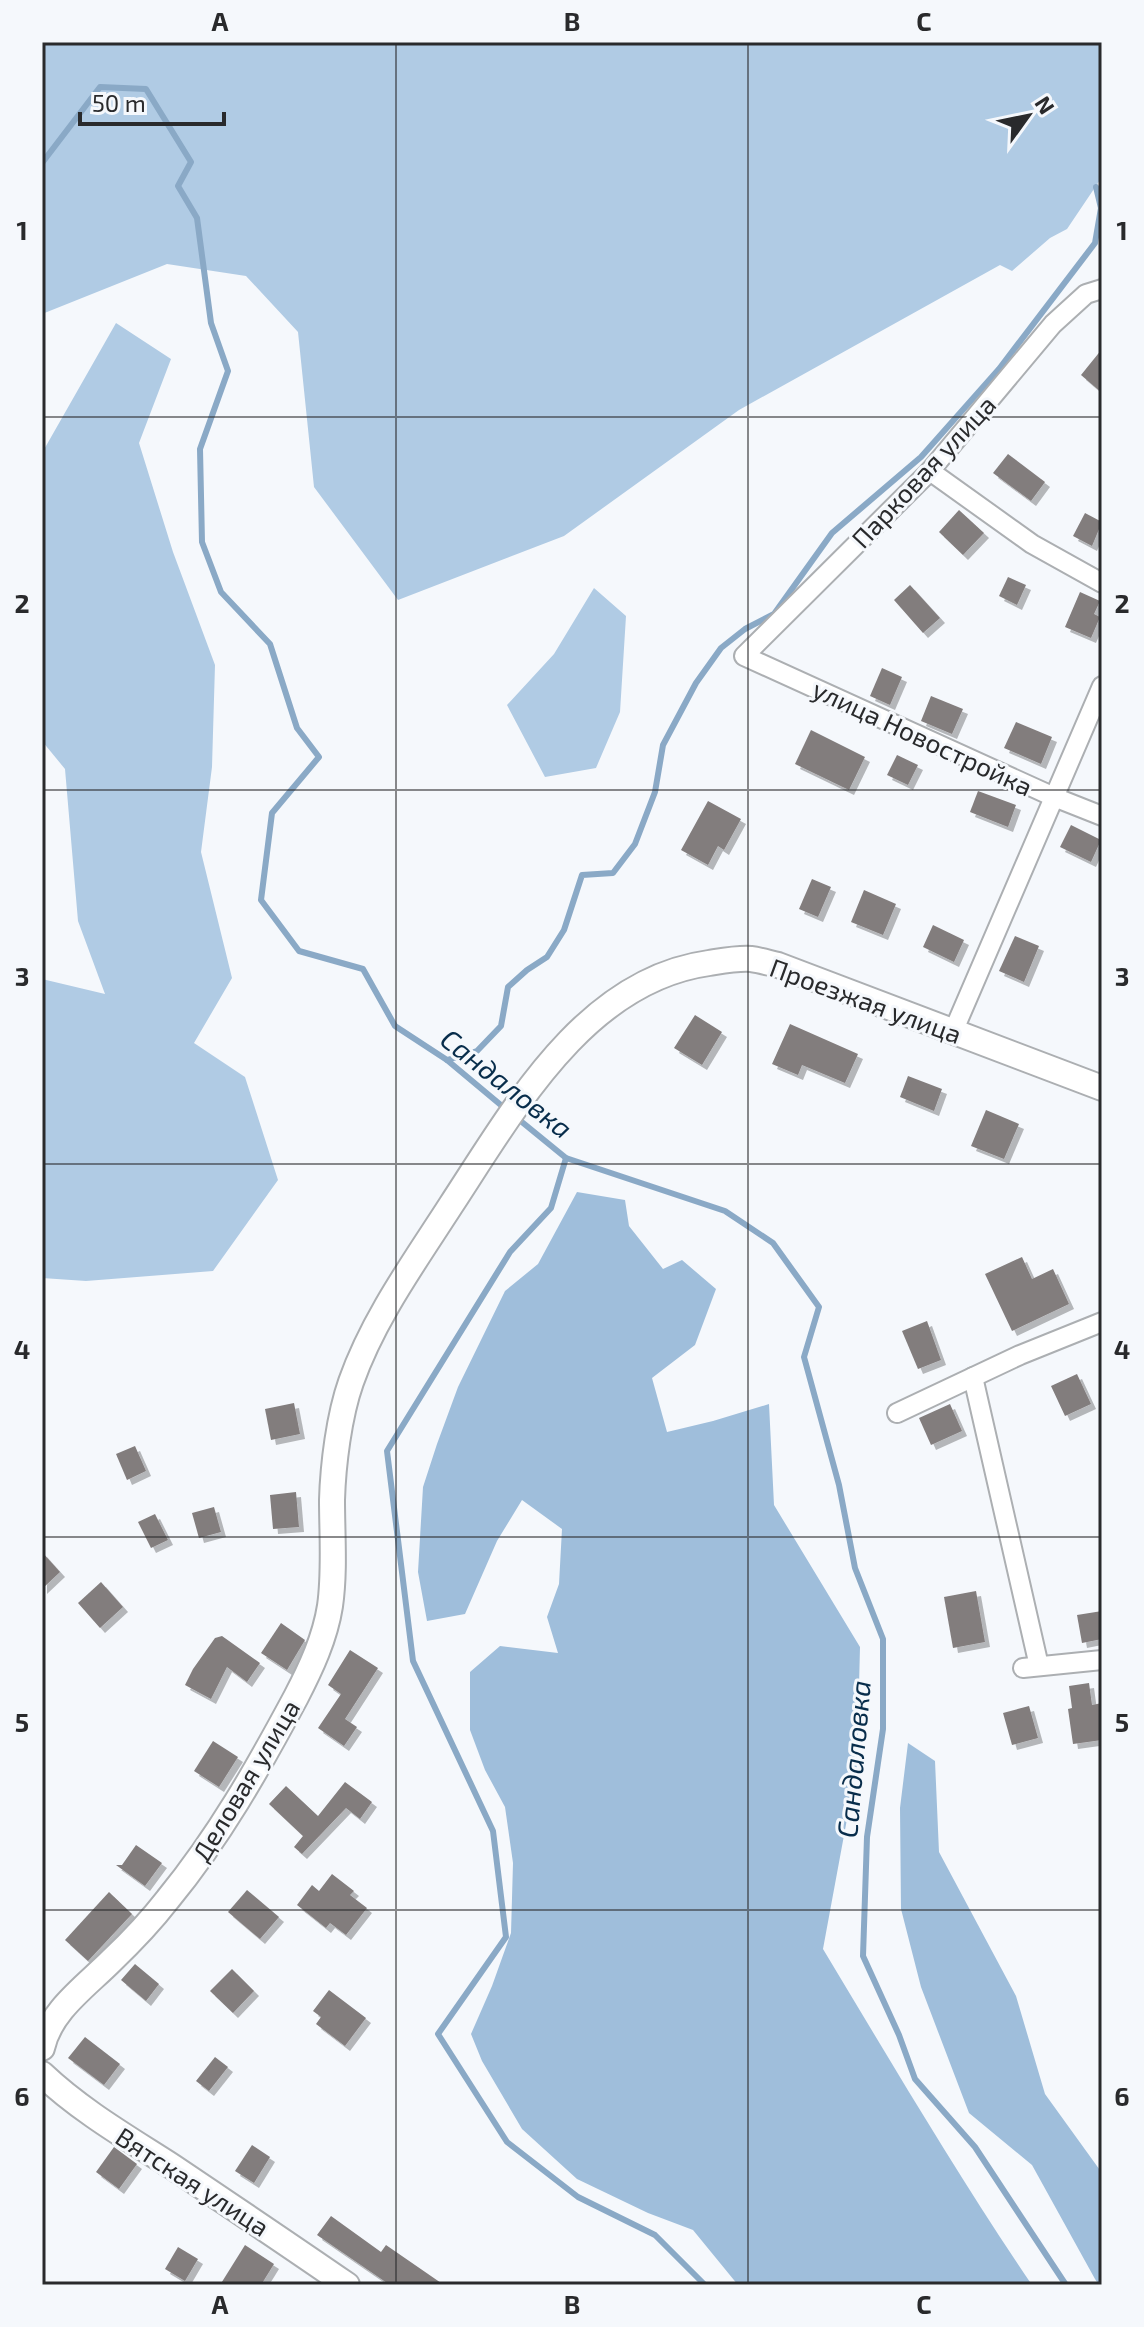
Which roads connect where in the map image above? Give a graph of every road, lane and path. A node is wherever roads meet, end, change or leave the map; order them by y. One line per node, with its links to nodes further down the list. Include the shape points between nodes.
1 (1102, 289): 2 (street, Парковая улица, via 1086,294 1053,324)
2 (930, 471): 3 (street, via 1032,544); 4 (street, Парковая улица)
3 (1102, 583)
4 (744, 656): 6 (street, улица Новостройка)
5 (1102, 686): 6 (street)
6 (1054, 797): 7 (street, улица Новостройка); 8 (street)
7 (1102, 816)
8 (953, 1032): 9 (street, Проезжая улица); 10 (street, Проезжая улица, via 778,965 749,959 687,966 627,992 566,1043)
9 (1102, 1088)
10 (486, 1151): 15 (street, Деловая улица, via 401,1283 351,1383 334,1459 330,1606 309,1672 223,1826 168,1900 57,2014)
11 (1102, 1322): 12 (street)
12 (973, 1377): 13 (street); 14 (street, via 1031,1667)
13 (897, 1413)
14 (1102, 1660)
15 (42, 2048)
16 (43, 2071): 17 (street, Вятская улица, via 60,2092)
17 (347, 2285)

